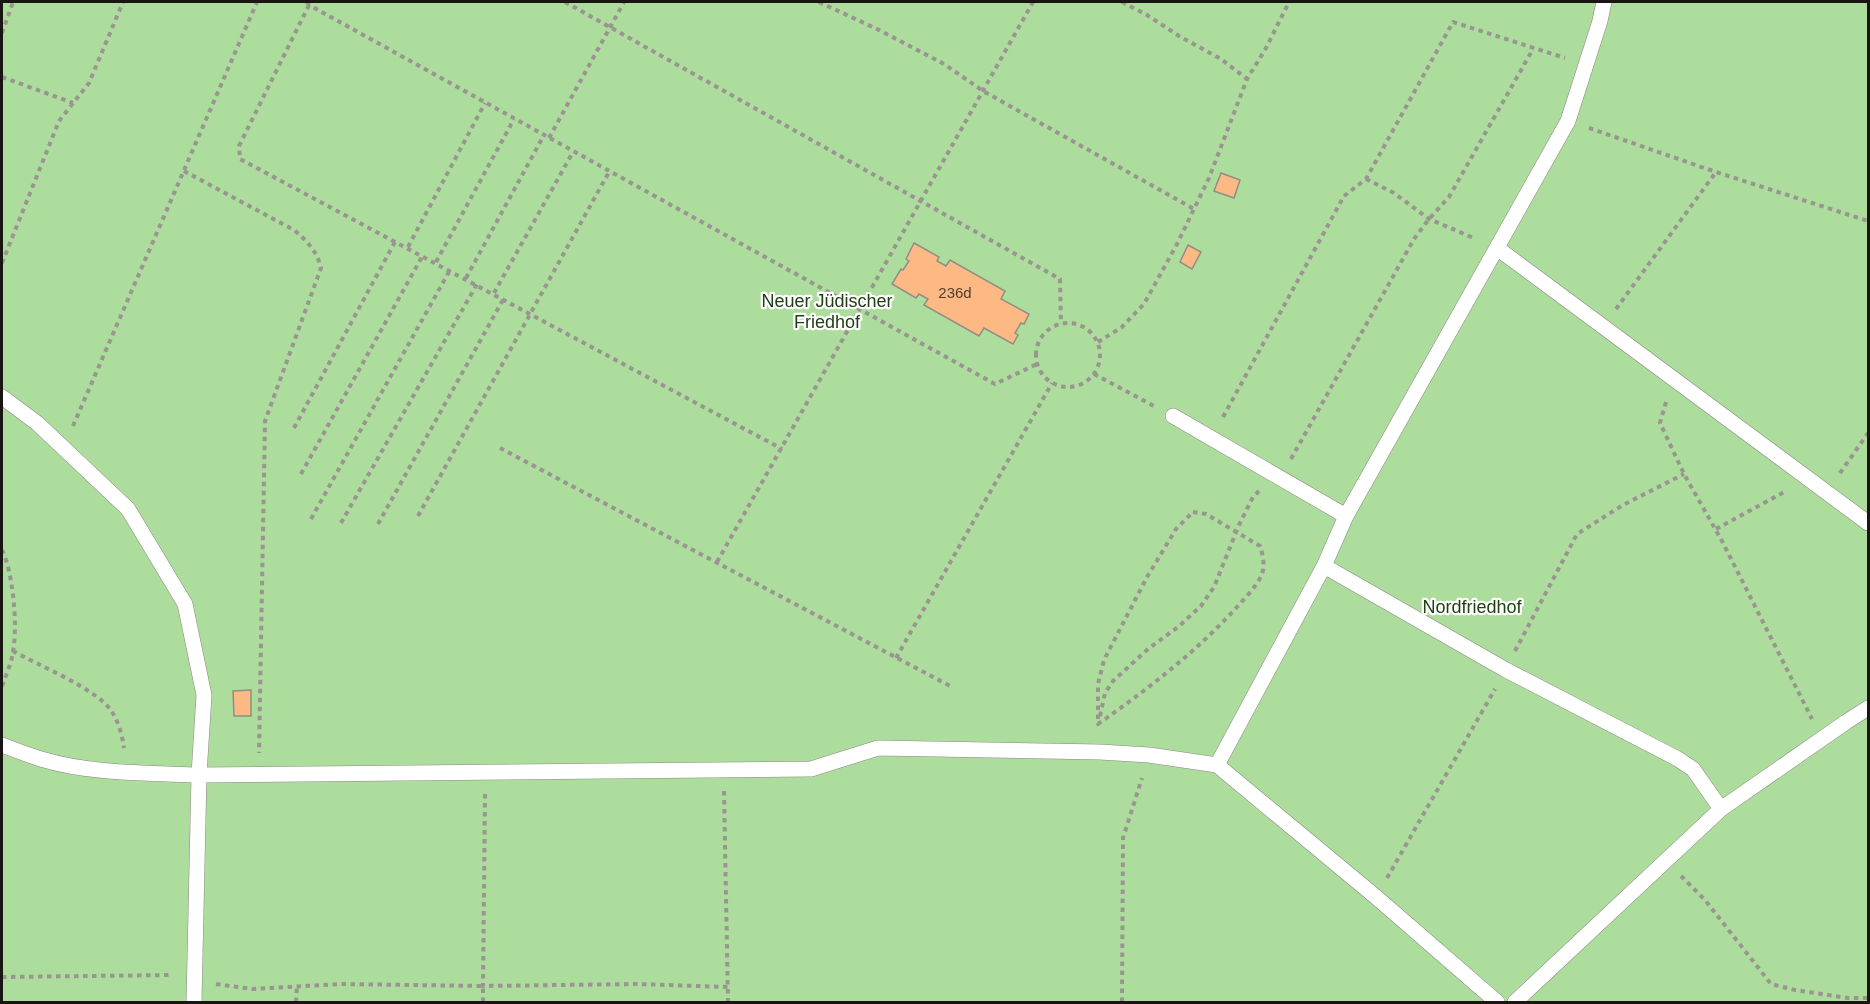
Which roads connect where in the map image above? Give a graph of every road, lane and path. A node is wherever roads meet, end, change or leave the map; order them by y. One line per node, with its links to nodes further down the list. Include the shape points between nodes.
1 (13, 2): 13 (path)
2 (123, 2): 19 (path, via 89,83)
3 (257, 2): 26 (path)
4 (565, 2): 12 (path)
5 (624, 2): 12 (path)
6 (819, 2): 18 (path, via 924,54)
7 (1033, 2): 18 (path)
8 (1122, 2): 17 (path, via 1221,59)
9 (1289, 2): 17 (path)
10 (1604, 2): 15 (lane)
11 (308, 3): 20 (path); 34 (path, via 238,146 240,159)
12 (610, 27): 24 (path); 30 (path)
13 (2, 33)
14 (1533, 49): 15 (path); 29 (path, via 1453,22); 32 (path, via 1449,197)
15 (1586, 64): 22 (lane)
16 (2, 77): 19 (path)
17 (1247, 79): 31 (path)
18 (983, 91): 30 (path); 31 (path)
19 (73, 103): 39 (path, via 59,121)
20 (485, 103): 21 (path); 35 (path)
21 (514, 119): 23 (path); 38 (path)
22 (1568, 121): 28 (path); 36 (lane)
23 (544, 135): 24 (path); 41 (path)
24 (549, 138): 25 (path)
25 (573, 152): 27 (path); 43 (path)
26 (184, 171): 59 (path); 91 (path, via 294,230 318,256 321,268 265,421)
27 (609, 172): 45 (path); 46 (path)
28 (1716, 172): 33 (path); 48 (path)
29 (1366, 179): 32 (path, via 1394,193); 58 (path, via 1344,196)
30 (921, 201): 45 (path); 47 (path, via 1060,279)
31 (1194, 209): 49 (path, via 1144,304 1122,327)
32 (1429, 219): 36 (path); 63 (path)
33 (1869, 220)
34 (396, 240): 35 (path); 56 (path)
35 (408, 247): 37 (path)
36 (1497, 248): 48 (lane); 67 (lane)
37 (423, 255): 38 (path); 62 (path)
38 (436, 262): 40 (path)
39 (2, 263)
40 (450, 270): 41 (path); 68 (path)
41 (466, 278): 42 (path)
42 (477, 284): 43 (path); 69 (path)
43 (494, 293): 44 (path)
44 (504, 298): 46 (path); 71 (path)
45 (860, 310): 50 (path, via 995,384); 61 (path)
46 (532, 313): 61 (path); 66 (path)
47 (1060, 324): 49 (path, via 1083,326); 50 (path, via 1042,336)
48 (1602, 326): 52 (lane)
49 (1098, 342): 51 (path, via 1100,364)
50 (1037, 364): 53 (path)
51 (1094, 374): 53 (path, via 1076,387); 55 (path)
52 (1674, 379): 64 (lane); 72 (path, via 1660,423)
53 (1052, 383): 78 (path)
54 (2, 397): 59 (lane)
55 (1173, 416): 58 (lane)
56 (294, 428)
57 (1869, 433): 65 (path)
58 (1212, 438): 63 (lane)
59 (63, 448): 92 (lane, via 128,509 185,604 204,695)
60 (500, 448): 75 (path)
61 (782, 448): 75 (path)
62 (301, 474)
63 (1277, 476): 67 (lane); 73 (path, via 1254,496)
64 (1809, 478): 65 (lane); 72 (path)
65 (1826, 493): 70 (lane)
66 (418, 516)
67 (1347, 516): 76 (lane)
68 (311, 519)
69 (341, 523)
70 (1869, 523)
71 (378, 524)
72 (1716, 529): 83 (path)
73 (1236, 532): 82 (path, via 1214,587 1178,627 1113,681 1105,693); 82 (path, via 1260,546 1264,557 1263,572 1248,595 1179,663); 82 (path, via 1206,514 1193,512 1176,530 1104,660 1098,684)
74 (2, 549): 77 (path, via 14,603)
75 (717, 562): 78 (path)
76 (1324, 566): 87 (lane); 93 (lane, via 1506,670 1678,759 1693,770)
77 (14, 651): 79 (path); 89 (path, via 80,685 109,708 122,733)
78 (896, 658): 80 (path)
79 (2, 687)
80 (952, 687)
81 (1869, 708): 83 (lane)
82 (1098, 724): 85 (path)
83 (1822, 738): 93 (lane)
84 (2, 745): 89 (lane, via 42,760)
85 (1090, 752): 86 (lane); 88 (lane, via 878,748 811,769)
86 (1149, 755): 87 (lane); 105 (path, via 1123,838)
87 (1217, 765): 106 (lane)
88 (724, 770): 90 (lane); 99 (path)
89 (127, 772): 92 (lane)
90 (485, 772): 91 (lane); 98 (path)
91 (259, 774): 92 (lane)
92 (199, 775): 95 (lane)
93 (1721, 809): 94 (lane)
94 (1666, 860): 100 (path, via 1705,900 1771,984); 107 (lane)
95 (194, 975): 96 (path); 97 (path, via 215,984 252,988); 101 (lane)
96 (2, 977)
97 (297, 986): 98 (path); 102 (path)
98 (483, 986): 99 (path); 103 (path)
99 (728, 987): 104 (path)
100 (1869, 998)
101 (194, 1002)
102 (296, 1002)
103 (483, 1002)
104 (728, 1002)
105 (1122, 1002)
106 (1497, 1002)
107 (1515, 1002)

